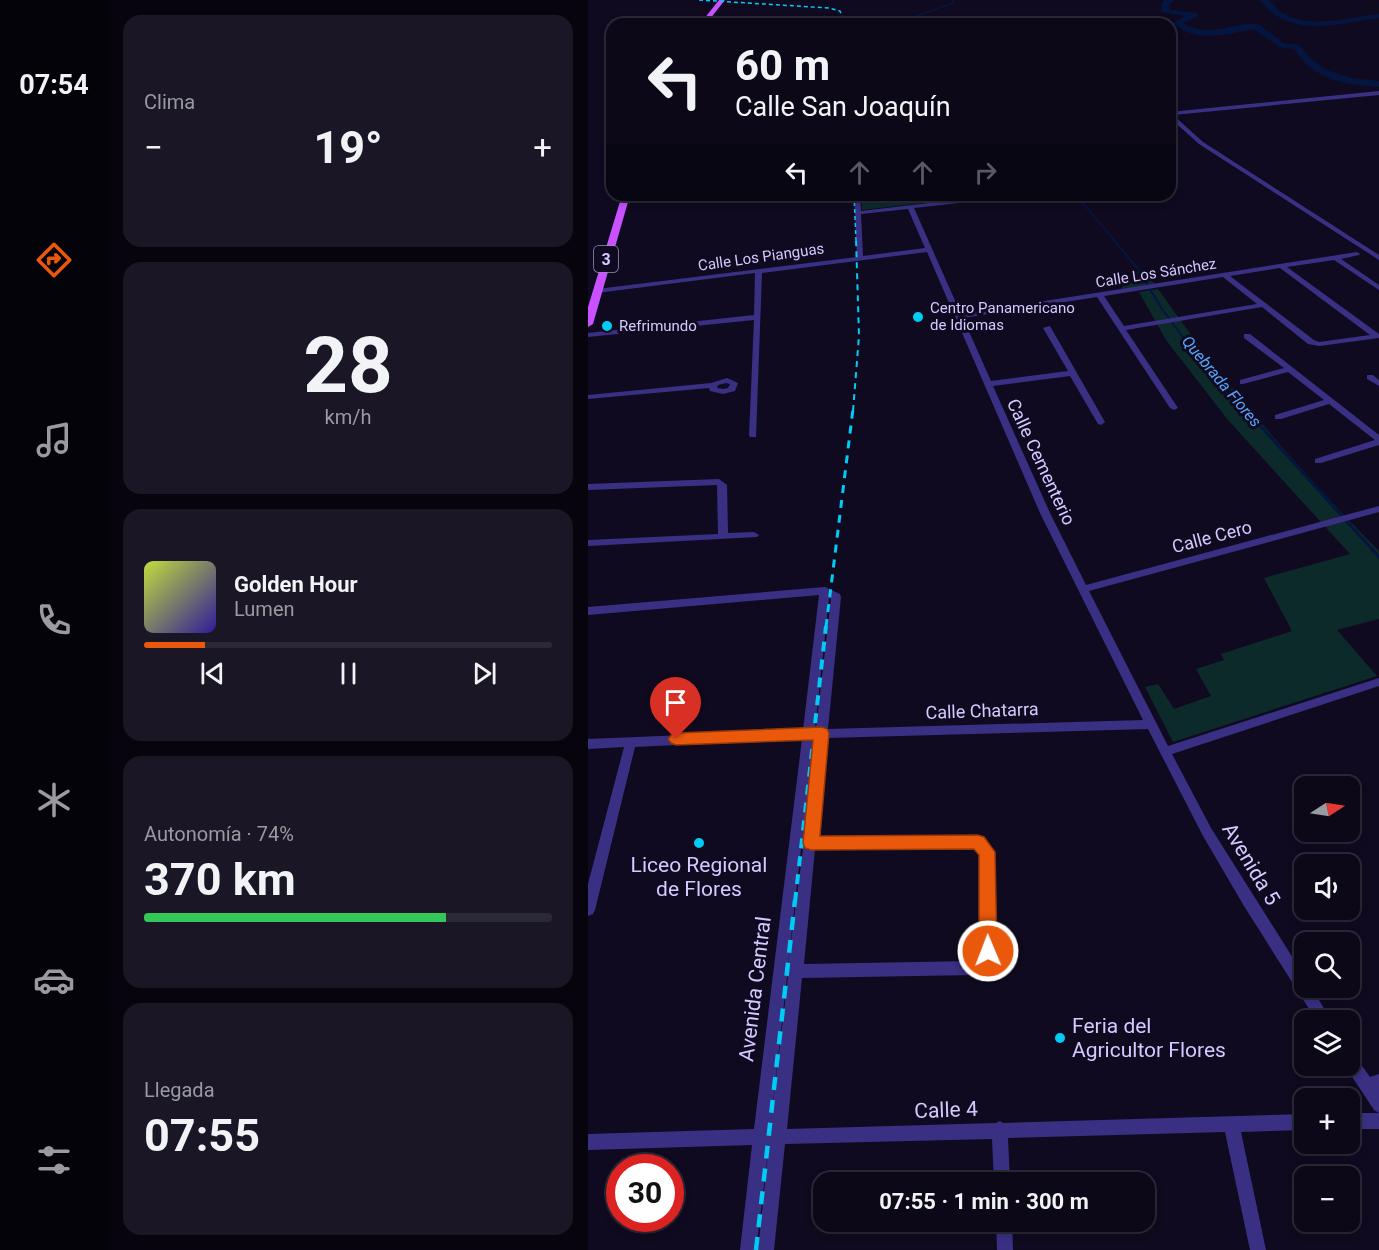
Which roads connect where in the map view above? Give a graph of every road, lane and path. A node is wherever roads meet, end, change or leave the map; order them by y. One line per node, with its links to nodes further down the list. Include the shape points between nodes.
1 (722, 0): 3 (main road)
2 (728, 0): 4 (main road)
3 (708, 18)
4 (715, 18)
5 (1379, 93): 6 (street)
6 (1176, 113)
7 (1176, 120): 17 (street, via 1201,143)
8 (624, 201): 22 (main road, 3)
9 (857, 201): 12 (street)
10 (958, 201): 11 (street)
11 (911, 208): 12 (street); 13 (street, Calle Cementerio)
12 (857, 213): 15 (street)
13 (928, 250): 15 (street, Calle Los Pianguas); 26 (street, Calle Cementerio)
14 (1357, 254): 16 (street, Calle Los Sánchez)
15 (860, 257): 19 (street, Calle Los Pianguas)
16 (1336, 258): 18 (street, Calle Los Sánchez); 21 (street)
17 (1379, 258)
18 (1282, 267): 20 (street, Calle Los Sánchez); 32 (street)
19 (759, 271): 22 (street, Calle Los Pianguas); 25 (street)
20 (1226, 276): 23 (street, Calle Los Sánchez); 24 (street)
21 (1379, 288)
22 (597, 291): 27 (main road, 3)
23 (1100, 296): 26 (street, Calle Los Sánchez); 29 (street)
24 (1263, 305): 29 (street); 32 (street, via 1313,343)
25 (757, 317): 30 (street); 47 (street)
26 (958, 317): 37 (street, Calle Cementerio)
27 (588, 324)
28 (1047, 328): 34 (street)
29 (1122, 329): 44 (street)
30 (588, 335)
31 (1247, 336): 33 (street)
32 (1378, 336)
33 (1290, 369): 36 (street); 42 (street)
34 (1072, 373): 37 (street); 46 (street)
35 (1375, 376): 38 (street)
36 (1243, 382)
37 (987, 384): 55 (street, Calle Cementerio)
38 (1379, 384)
39 (713, 387): 41 (street)
40 (588, 397): 41 (street)
41 (603, 398): 43 (street)
42 (1330, 401): 45 (street); 48 (street)
43 (588, 403)
44 (1174, 408)
45 (1278, 417)
46 (1101, 422)
47 (753, 435)
48 (1379, 441): 49 (street)
49 (1318, 461)
50 (588, 487): 53 (street, via 719,482)
51 (1379, 509): 55 (street, Calle Cero)
52 (754, 535): 53 (street)
53 (723, 536): 54 (street)
54 (588, 543)
55 (1084, 589): 58 (street, Calle Cementerio)
56 (588, 611): 59 (street, Avenida Central, via 831,594)
57 (1379, 682): 62 (street)
58 (1151, 724): 59 (street, Calle Chatarra); 62 (street, Avenida 5)
59 (815, 734): 60 (street, Calle Chatarra); 63 (street, Avenida Central); 64 (street, Avenida Central)
60 (631, 741): 61 (street, Calle Chatarra); 65 (street)
61 (588, 744)
62 (1165, 752): 68 (street, Avenida 5, via 1225,862)
63 (796, 843): 64 (street); 66 (street, Avenida Central)
64 (811, 843): 67 (street, Avenida Central); 67 (street, via 978,842 987,852 988,951 984,962 973,968)
65 (588, 910)
66 (780, 971): 67 (street); 77 (street, Avenida Central)
67 (797, 971): 78 (street, Avenida Central)
68 (1318, 1010)
69 (1360, 1071): 70 (street)
70 (1373, 1084): 71 (street)
71 (1379, 1105)
72 (1360, 1121): 73 (street)
73 (1379, 1121)
74 (1294, 1122): 75 (street, Calle 4)
75 (1232, 1124): 76 (street, Calle 4); 85 (street)
76 (1000, 1129): 78 (street, Calle 4); 80 (street)
77 (760, 1136): 78 (street, Calle 4); 79 (street, Calle 4); 82 (street, Avenida Central)
78 (778, 1136): 83 (street, Avenida Central)
79 (588, 1142)
80 (1002, 1172)
81 (1004, 1232): 84 (street)
82 (748, 1250)
83 (766, 1250)
84 (1005, 1250)
85 (1258, 1250)

